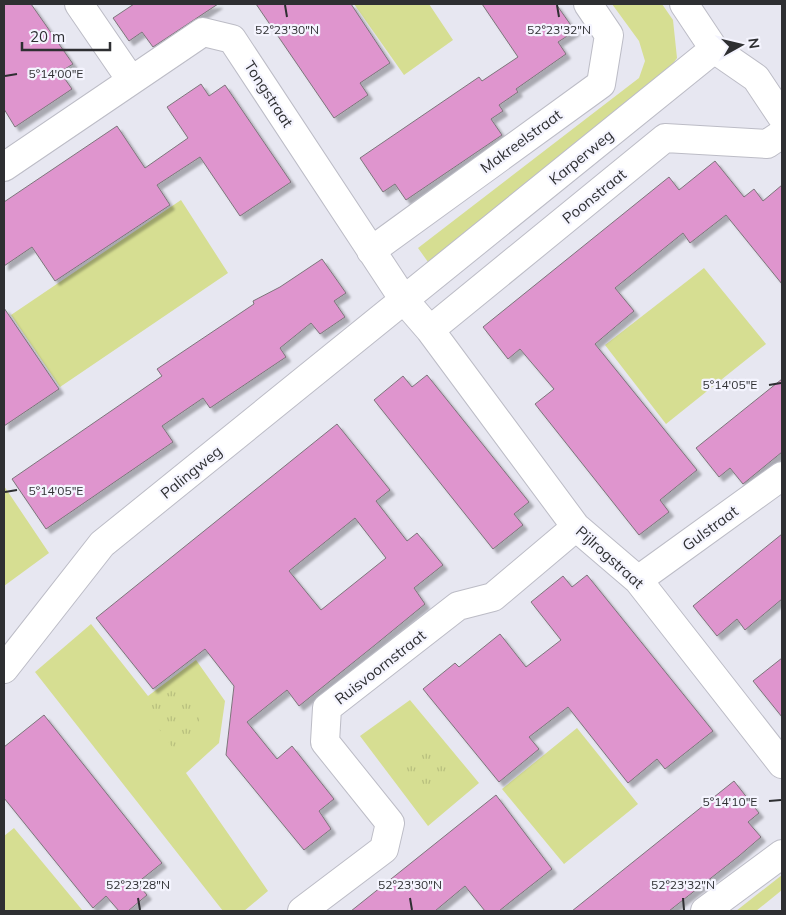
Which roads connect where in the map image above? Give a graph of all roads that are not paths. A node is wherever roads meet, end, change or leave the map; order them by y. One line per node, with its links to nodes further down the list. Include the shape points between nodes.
1 (79, 4): 5 (street)
2 (588, 4): 9 (street, Makreelstraat, via 609,35 601,84)
3 (684, 4): 4 (street)
4 (714, 49): 6 (street, via 756,78); 10 (street, Karperweg)
5 (131, 80): 8 (street, Tongstraat); 9 (street, Tongstraat, via 203,32 232,38)
6 (782, 117)
7 (782, 134): 11 (street, Poonstraat, via 767,144 666,138)
8 (4, 167)
9 (371, 251): 10 (street, Tongstraat)
10 (404, 300): 11 (street, Pijlrogstraat); 15 (street, Palingweg, via 102,544)
11 (430, 330): 13 (street, Pijlrogstraat)
12 (782, 476): 14 (street, Gulstraat)
13 (576, 527): 14 (street, Pijlrogstraat); 18 (street, Ruisvoornstraat, via 493,597 458,606 327,708 325,742 390,823 384,849)
14 (638, 580): 16 (street, Pijlrogstraat)
15 (4, 669)
16 (782, 764)
17 (782, 854): 19 (street)
18 (302, 911)
19 (705, 911)

